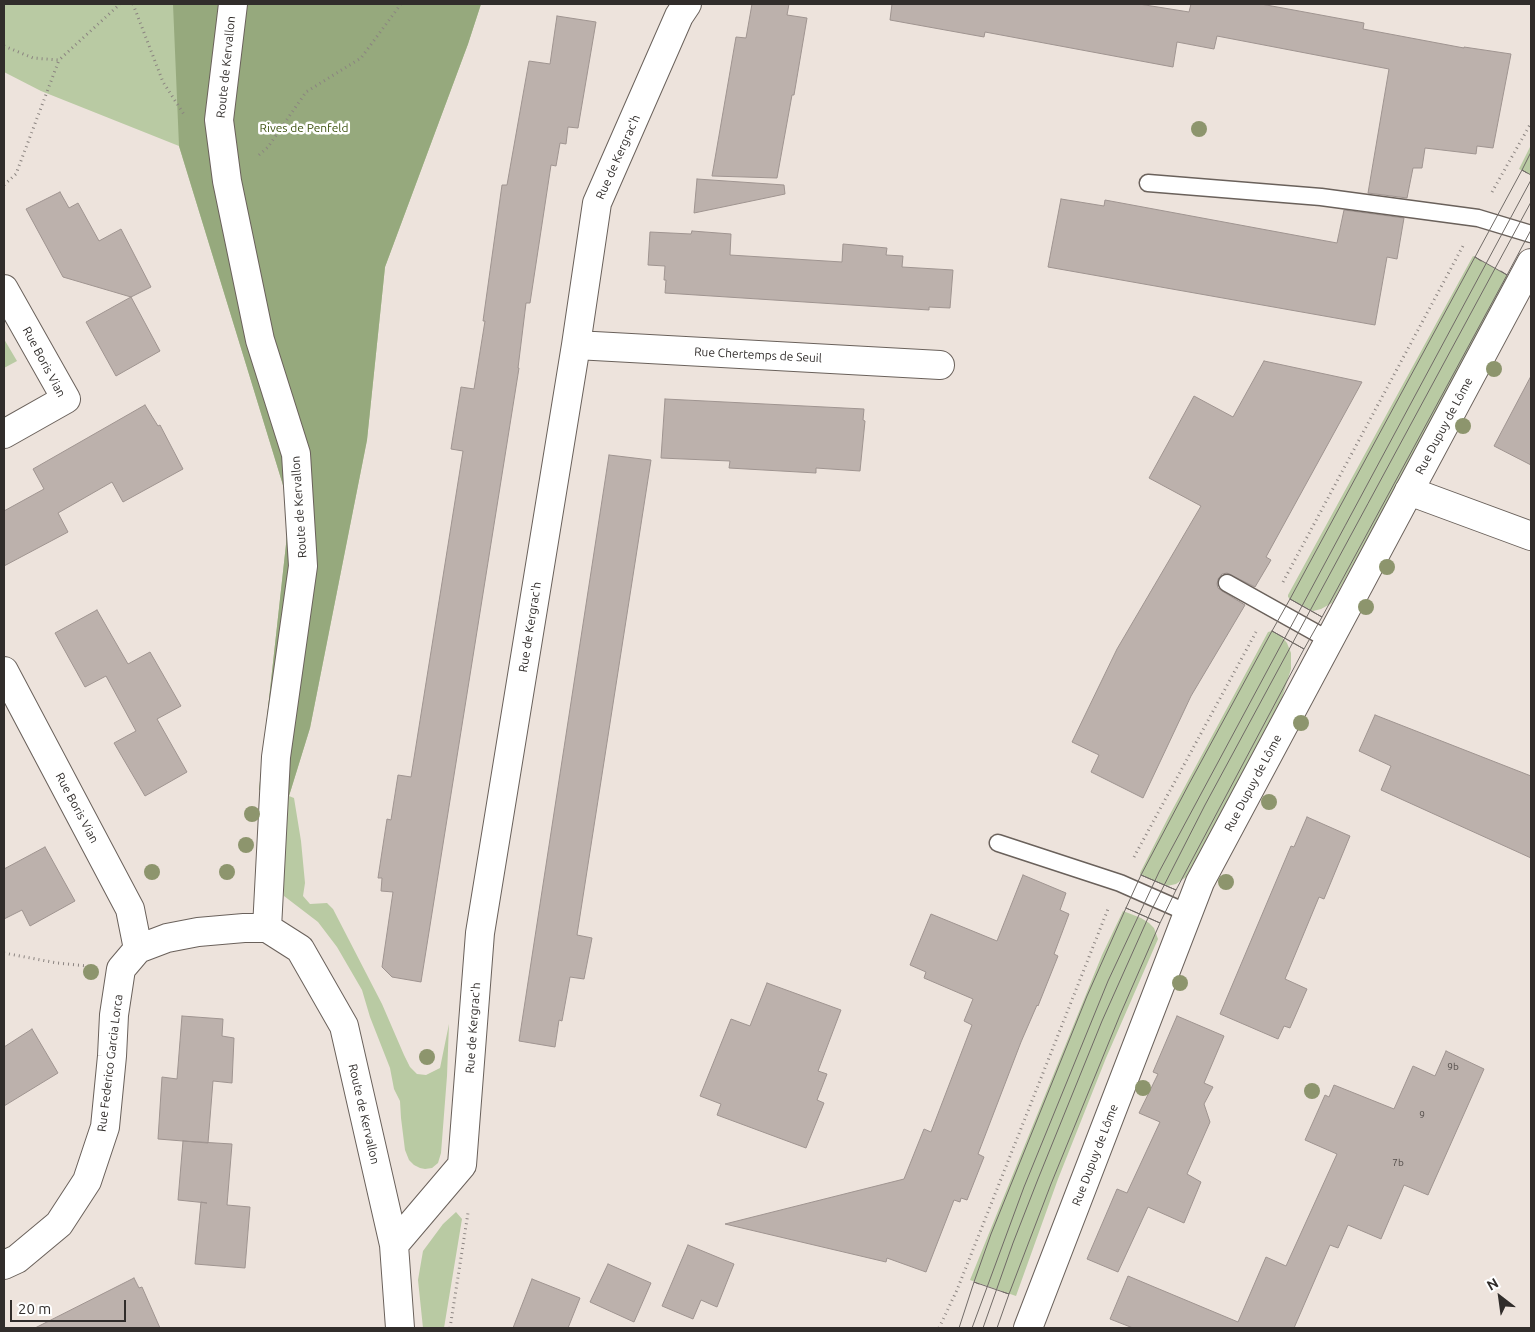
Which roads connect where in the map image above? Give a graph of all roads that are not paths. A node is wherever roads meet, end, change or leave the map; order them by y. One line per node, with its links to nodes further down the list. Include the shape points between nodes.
1 (233, 4): 17 (street, Route de Kervallon, via 219,120 227,181 260,340 296,454 303,566 276,757)
2 (687, 4): 7 (street, Rue de Kergrac'h, via 597,203)
3 (1148, 182): 4 (lane, via 1321,198 1478,218)
4 (1531, 234)
5 (1531, 263): 10 (street, Rue Dupuy de Lôme)
6 (4, 289): 9 (street, Rue Boris Vian, via 66,400)
7 (576, 345): 8 (street, Rue Chertemps de Seuil); 19 (street, Rue de Kergrac'h, via 480,933 462,1164)
8 (940, 366)
9 (4, 434)
10 (1409, 491): 11 (street); 13 (street, Rue Dupuy de Lôme)
11 (1531, 536)
12 (1227, 583): 13 (lane)
13 (1329, 640): 16 (street, Rue Dupuy de Lôme, via 1200,882)
14 (4, 672): 18 (street, Rue Boris Vian, via 130,909)
15 (998, 843): 16 (lane, via 1120,882)
16 (1188, 913): 22 (street, Rue Dupuy de Lôme)
17 (267, 928): 18 (street, via 198,932 167,938); 19 (street, Route de Kervallon, via 300,949 344,1026)
18 (138, 949): 20 (street, Rue Federico Garcia Lorca, via 121,969 105,1127 87,1181 59,1224 17,1260)
19 (394, 1245): 21 (street, Route de Kervallon)
20 (4, 1265)
21 (400, 1328)
22 (1028, 1328)

